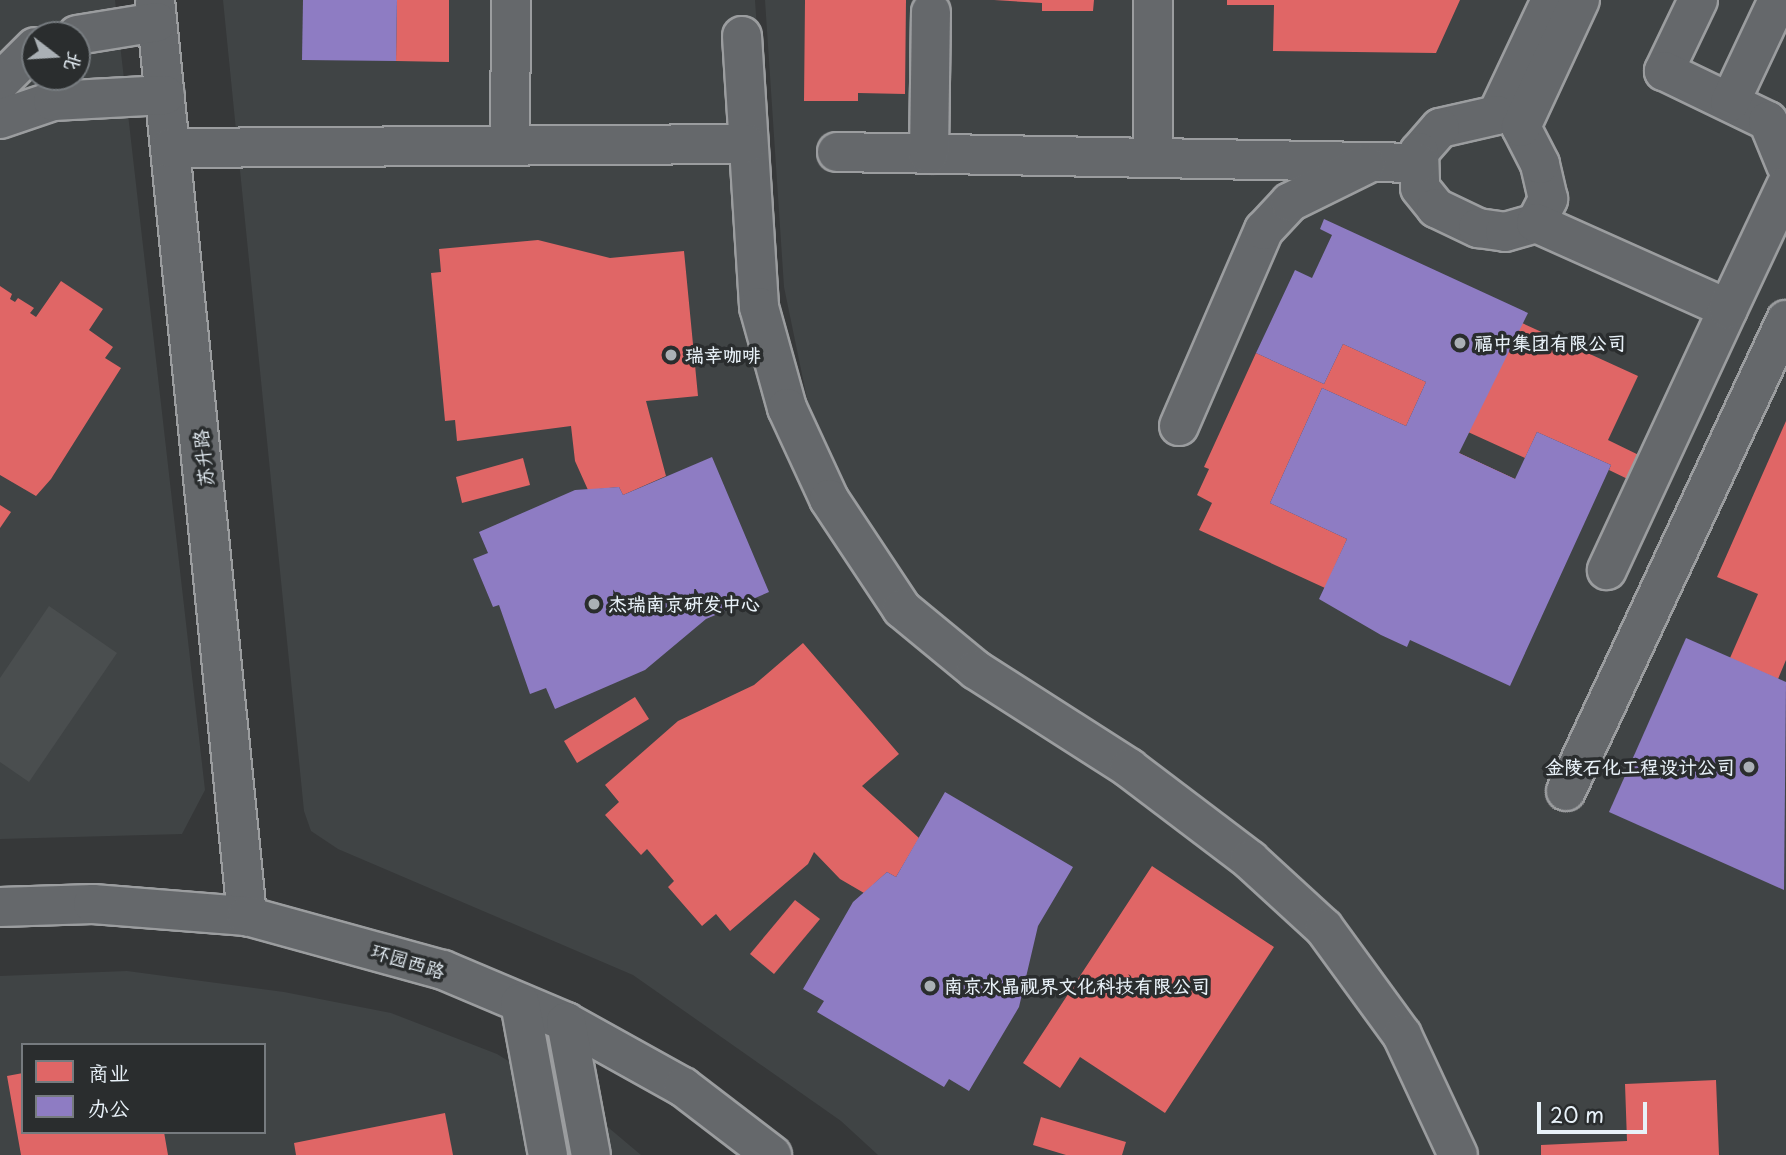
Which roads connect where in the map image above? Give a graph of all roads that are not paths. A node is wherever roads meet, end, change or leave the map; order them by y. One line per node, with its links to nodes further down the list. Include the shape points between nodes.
1 (511, 0): 17 (street)
2 (1153, 0): 21 (street)
3 (1551, 0): 23 (street, via 1497,115 1440,128 1419,152)
4 (1580, 0): 26 (street, via 1521,127 1540,164 1548,199)
5 (1698, 0): 14 (street, via 1664,71)
6 (1778, 0): 14 (street)
7 (156, 11): 9 (street); 13 (street, 苏升路)
8 (931, 12): 20 (street)
9 (91, 31)
10 (742, 37): 16 (street)
11 (21, 61): 12 (street)
12 (0, 82)
13 (165, 96): 15 (street, via 53,101); 18 (street, 苏升路)
14 (1730, 102): 24 (street, via 1768,121)
15 (0, 119)
16 (746, 144): 17 (street); 39 (street, via 759,307 787,408 829,499 902,609 976,670 1129,768 1250,860 1324,928 1402,1035)
17 (510, 146): 18 (street)
18 (170, 148): 33 (street, 苏升路)
19 (838, 152): 20 (street)
20 (929, 154): 21 (street)
21 (1153, 158): 22 (street)
22 (1370, 163): 23 (street); 29 (street, via 1290,202 1264,230)
23 (1419, 163): 26 (street, via 1420,187 1436,208 1478,228 1505,232)
24 (1786, 165)
25 (1786, 186): 27 (street)
26 (1536, 223): 27 (street)
27 (1728, 309): 30 (street)
28 (1786, 320): 31 (street)
29 (1179, 426)
30 (1607, 570)
31 (1566, 791)
32 (0, 907): 33 (street, 环园西路, via 93,904)
33 (247, 916): 34 (street, 环园西路, via 443,970)
34 (520, 1003): 35 (street, 环园西路); 36 (street)
35 (566, 1022): 37 (street); 38 (street, 环园西路, via 683,1087)
36 (548, 1155)
37 (591, 1155)
38 (772, 1155)
39 (1458, 1155)

